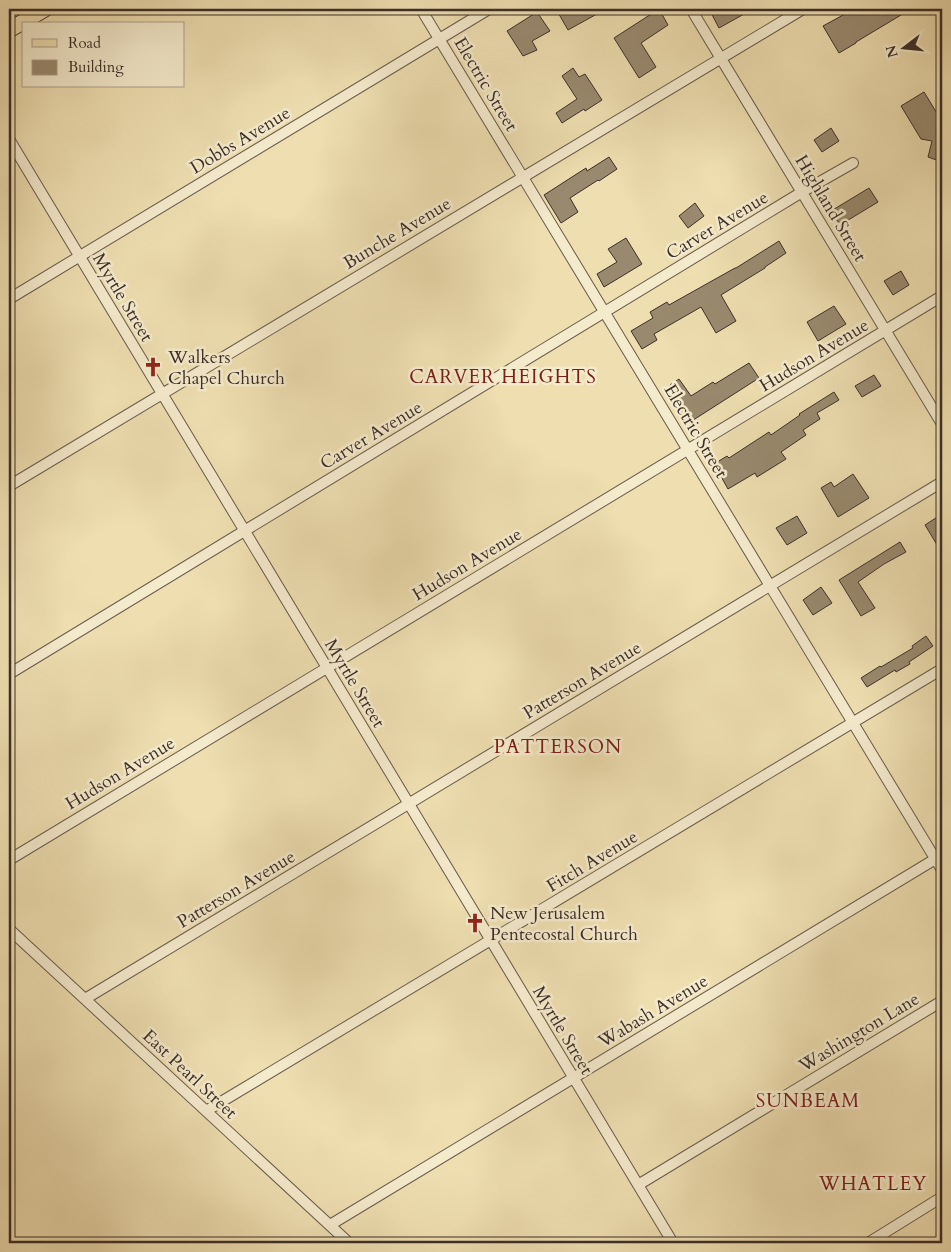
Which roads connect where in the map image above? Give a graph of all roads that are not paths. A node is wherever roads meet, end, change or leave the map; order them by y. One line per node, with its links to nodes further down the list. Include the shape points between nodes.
1 (45, 9): 7 (main road)
2 (421, 9): 9 (street, Electric Street)
3 (489, 9): 9 (street, Dobbs Avenue)
4 (692, 9): 10 (street, Highland Street)
5 (803, 9): 10 (street, Bunche Avenue)
6 (22, 22): 8 (main road)
7 (23, 22)
8 (9, 30)
9 (439, 39): 13 (street, Electric Street); 15 (street, Dobbs Avenue)
10 (721, 58): 13 (street, Bunche Avenue); 14 (street, Highland Street)
11 (9, 139): 15 (street, Myrtle Street)
12 (853, 163): 14 (street, Carver Avenue)
13 (523, 177): 18 (street, Electric Street); 20 (street, Bunche Avenue)
14 (802, 192): 18 (street, Carver Avenue); 19 (street, Highland Street)
15 (80, 256): 17 (street, Dobbs Avenue); 20 (street, Myrtle Street)
16 (942, 296): 19 (street, Hudson Avenue)
17 (9, 300)
18 (605, 312): 22 (street, Electric Street); 25 (street, Carver Avenue)
19 (886, 330): 21 (street, Highland Street); 22 (street, Hudson Avenue)
20 (162, 394): 24 (street, Bunche Avenue); 25 (street, Myrtle Street)
21 (942, 424)
22 (688, 450): 26 (street, Electric Street); 27 (street, Hudson Avenue)
23 (942, 482): 26 (street, Patterson Avenue)
24 (9, 486)
25 (244, 531): 27 (street, Myrtle Street); 29 (street, Carver Avenue)
26 (770, 585): 30 (street, Electric Street); 31 (street, Patterson Avenue)
27 (327, 668): 31 (street, Myrtle Street); 33 (street, Hudson Avenue)
28 (942, 669): 30 (street, Fitch Avenue)
29 (9, 674)
30 (853, 722): 32 (street, Electric Street); 36 (street, Fitch Avenue)
31 (408, 804): 36 (street, Myrtle Street); 37 (street, Patterson Avenue)
32 (939, 857): 34 (street, Electric Street); 39 (street, Wabash Avenue)
33 (9, 860)
34 (942, 870)
35 (9, 929): 37 (street, East Pearl Street)
36 (490, 940): 39 (street, Myrtle Street); 40 (street, Fitch Avenue)
37 (85, 999): 40 (street, East Pearl Street)
38 (942, 1000): 41 (street, Washington Lane)
39 (573, 1078): 41 (street, Myrtle Street); 43 (street, Wabash Avenue)
40 (206, 1111): 43 (street, East Pearl Street)
41 (638, 1185): 45 (street, Myrtle Street)
42 (942, 1197): 46 (street)
43 (330, 1225): 44 (street, East Pearl Street)
44 (349, 1243)
45 (673, 1243)
46 (868, 1243)

